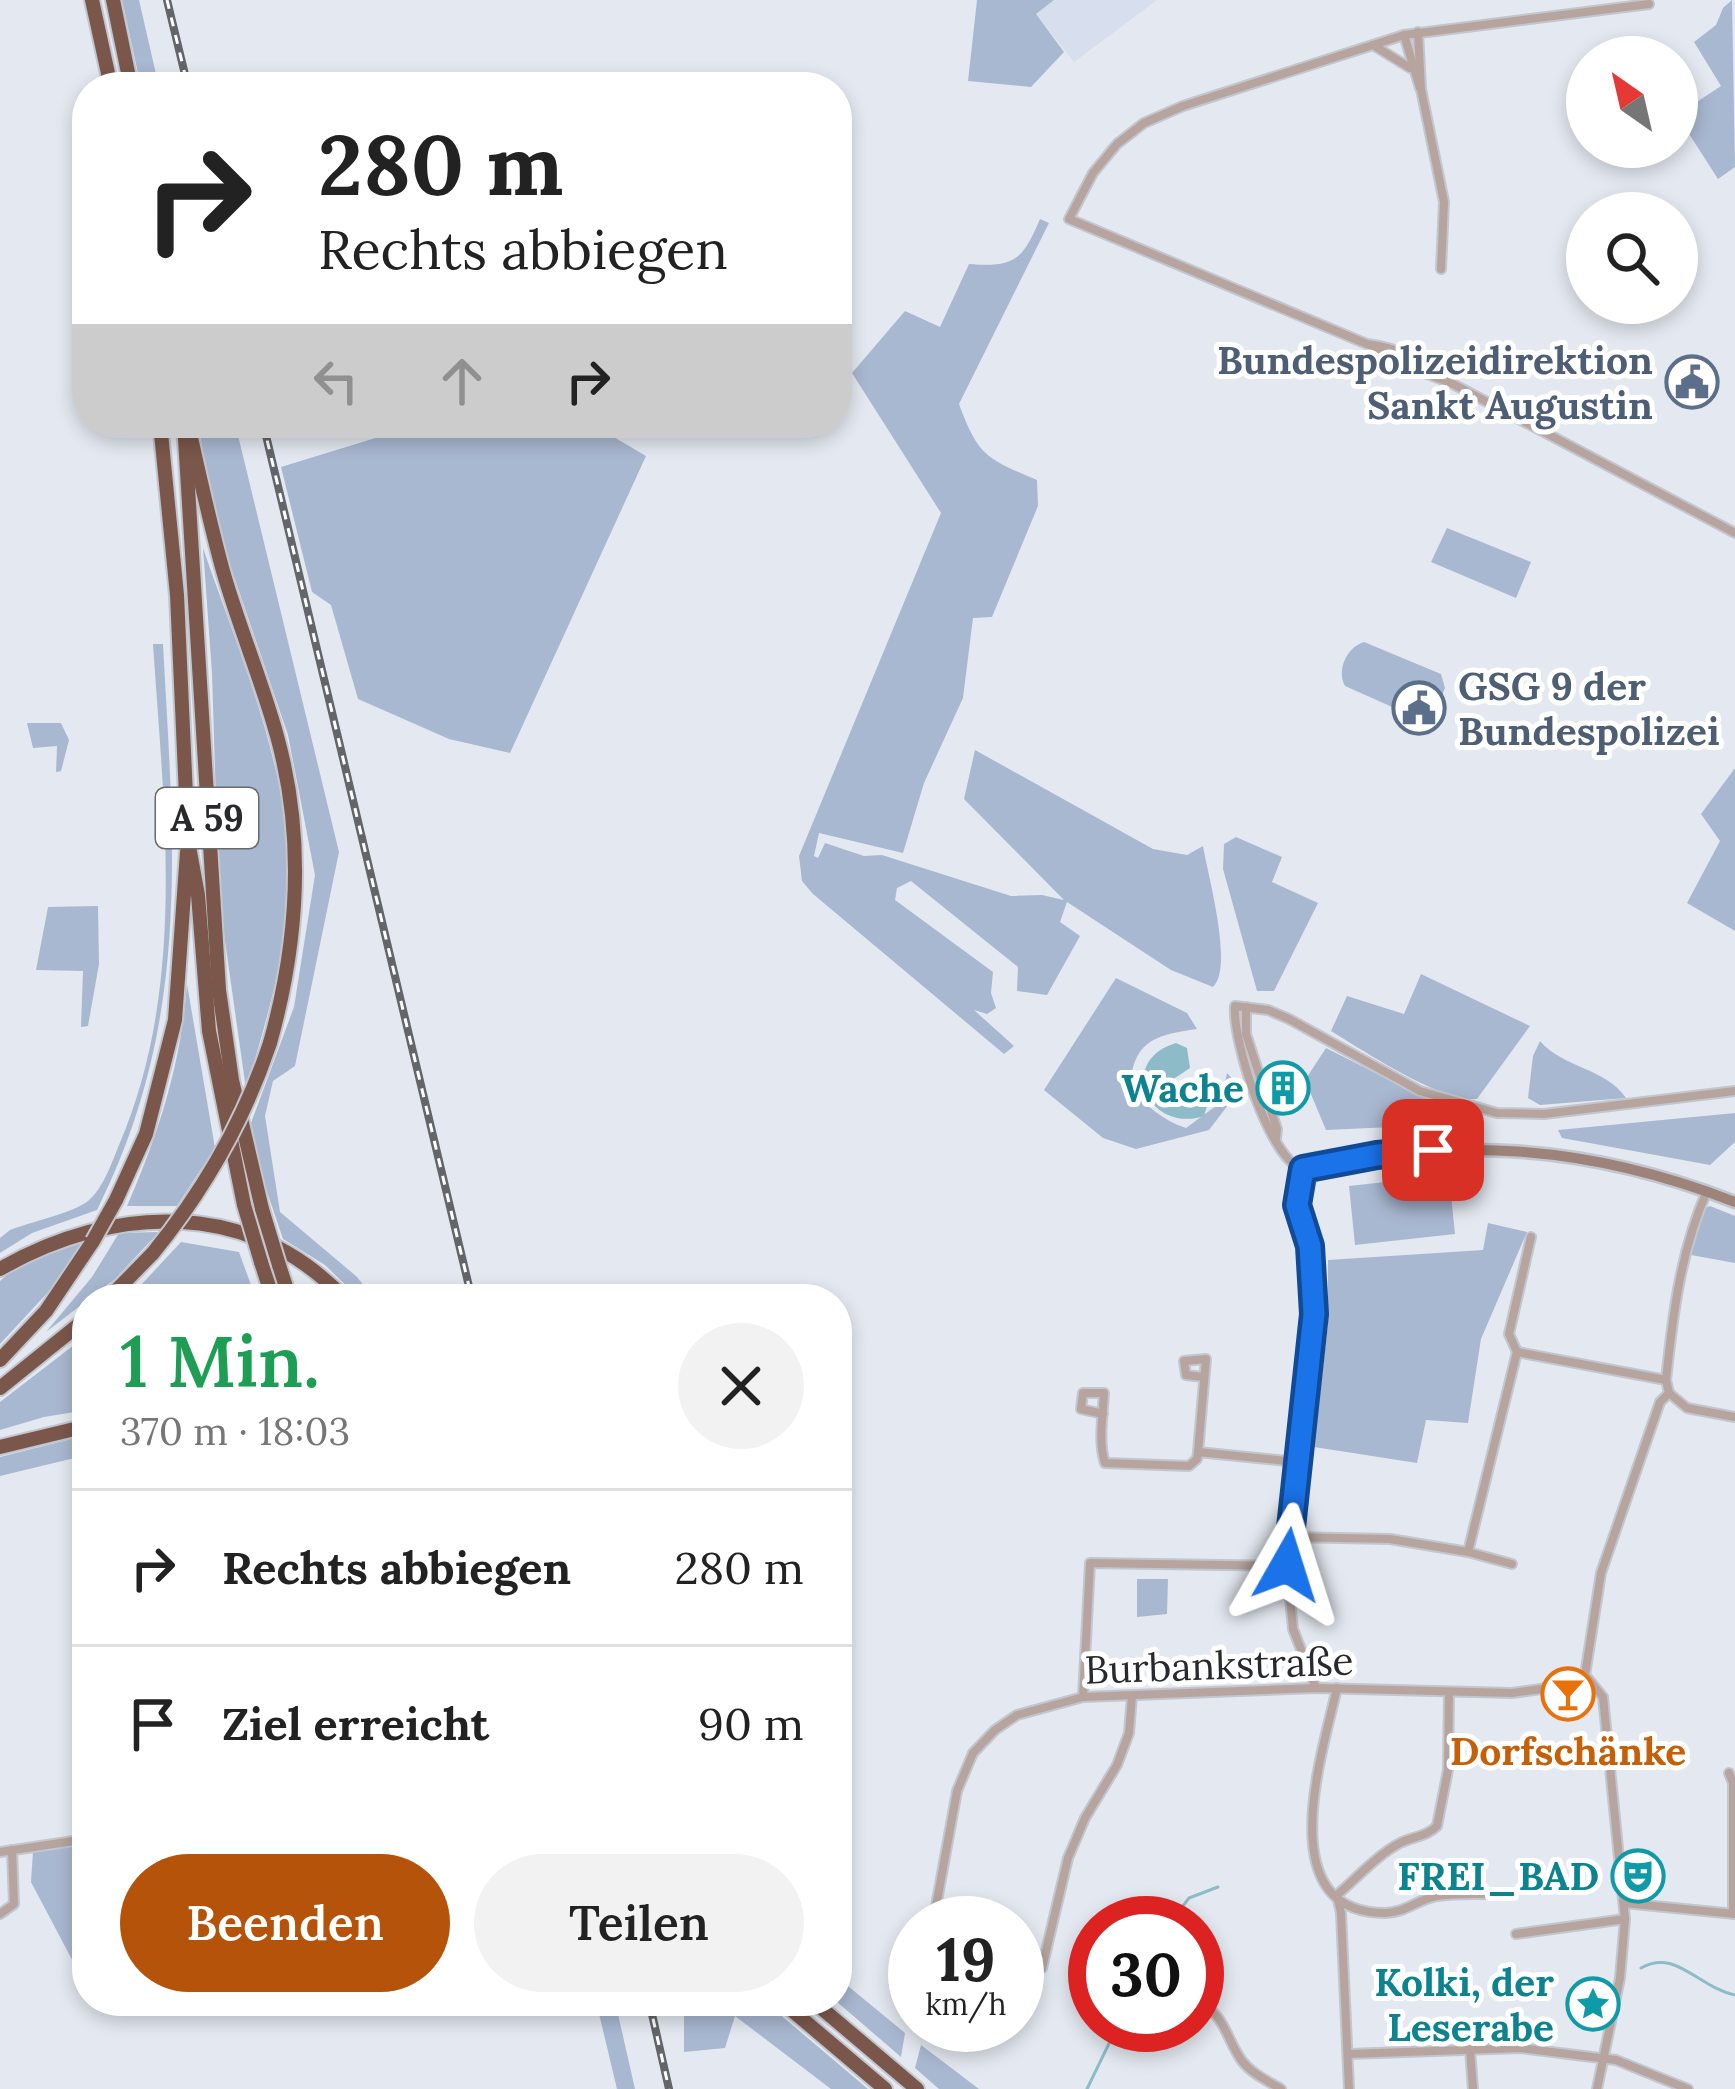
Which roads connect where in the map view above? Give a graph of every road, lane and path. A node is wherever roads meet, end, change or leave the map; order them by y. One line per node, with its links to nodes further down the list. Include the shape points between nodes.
1 (92, 0): 8 (highway)
2 (113, 0): 9 (highway)
3 (1648, 4): 4 (street)
4 (1418, 32): 5 (street); 10 (street)
5 (1404, 35): 6 (street); 7 (street)
6 (1372, 44): 7 (street); 15 (street, via 1144,123 1101,162 1069,219 1450,383)
7 (1412, 69): 10 (street)
8 (108, 72)
9 (128, 72)
10 (1421, 89): 11 (street, via 1444,202)
11 (1441, 269)
12 (161, 438): 16 (highway, A 59)
13 (186, 438): 25 (highway, A 59, bridge, via 219,990 232,1080)
14 (189, 438): 23 (highway, bridge, via 277,736 292,812 294,915 270,1043 230,1141)
15 (1735, 532)
16 (188, 841): 24 (highway, A 59, bridge, via 208,1031); 29 (highway, bridge, via 175,1020 146,1134 93,1241 46,1311)
17 (1735, 1091): 18 (street, via 1496,1113 1420,1091 1289,1018 1241,1006 1270,1132 1289,1164)
18 (1303, 1169): 19 (street, via 1491,1148 1585,1157); 39 (street, via 1297,1205 1310,1246 1314,1314)
19 (1707, 1191): 20 (street); 31 (street, via 1678,1281)
20 (1735, 1202)
21 (1531, 1237): 28 (street, via 1509,1334)
22 (0, 1269): 26 (highway, via 68,1236 120,1223 196,1222 260,1239)
23 (122, 1284)
24 (268, 1284)
25 (285, 1284)
26 (331, 1284)
27 (72, 1330): 32 (highway)
28 (1516, 1352): 31 (street); 41 (street)
29 (0, 1360)
30 (1203, 1377): 38 (street)
31 (1666, 1380): 33 (street)
32 (0, 1388)
33 (1669, 1393): 35 (street, via 1688,1408); 44 (street, via 1601,1573)
34 (1103, 1414): 38 (street, via 1105,1463 1189,1466)
35 (1735, 1417)
36 (72, 1430): 37 (highway)
37 (0, 1448)
38 (1198, 1452): 39 (street)
39 (1298, 1462): 40 (street)
40 (1290, 1538): 41 (street, via 1390,1539); 43 (street)
41 (1468, 1552): 42 (street)
42 (1513, 1564)
43 (1287, 1565): 45 (street, via 1293,1629); 49 (street, via 1090,1563)
44 (1585, 1675): 47 (street, Burbankstraße, via 1527,1691); 57 (street, via 1603,1697)
45 (1316, 1688): 46 (street, Burbankstraße); 48 (street, Burbankstraße)
46 (1337, 1688): 47 (street, Burbankstraße); 55 (street, via 1310,1846)
47 (1450, 1692): 55 (street, via 1437,1826 1383,1854)
48 (1132, 1696): 49 (street, Burbankstraße); 62 (street, via 1118,1765 1068,1858)
49 (1083, 1697): 56 (street, Burbankstraße, via 1017,1715 973,1753 957,1790)
50 (1729, 1773): 59 (street)
51 (72, 1841): 52 (street)
52 (12, 1850): 53 (street); 58 (street, via 16,1896)
53 (0, 1852)
54 (1493, 1894): 55 (street, via 1433,1896 1380,1913)
55 (1337, 1895): 67 (street)
56 (938, 1896)
57 (1624, 1903): 59 (street); 60 (street)
58 (0, 1914)
59 (1734, 1914)
60 (1625, 1919): 61 (street); 68 (street)
61 (1516, 1934)
62 (1044, 1963)
63 (799, 2016): 69 (highway)
64 (831, 2016): 70 (highway)
65 (1224, 2025): 71 (street, via 1248,2067)
66 (1470, 2048): 67 (street); 68 (street); 73 (street)
67 (1348, 2054): 72 (street)
68 (1604, 2060): 74 (street); 75 (street)
69 (885, 2089)
70 (917, 2089)
71 (1281, 2089)
72 (1349, 2089)
73 (1473, 2089)
74 (1597, 2089)
75 (1688, 2089)

